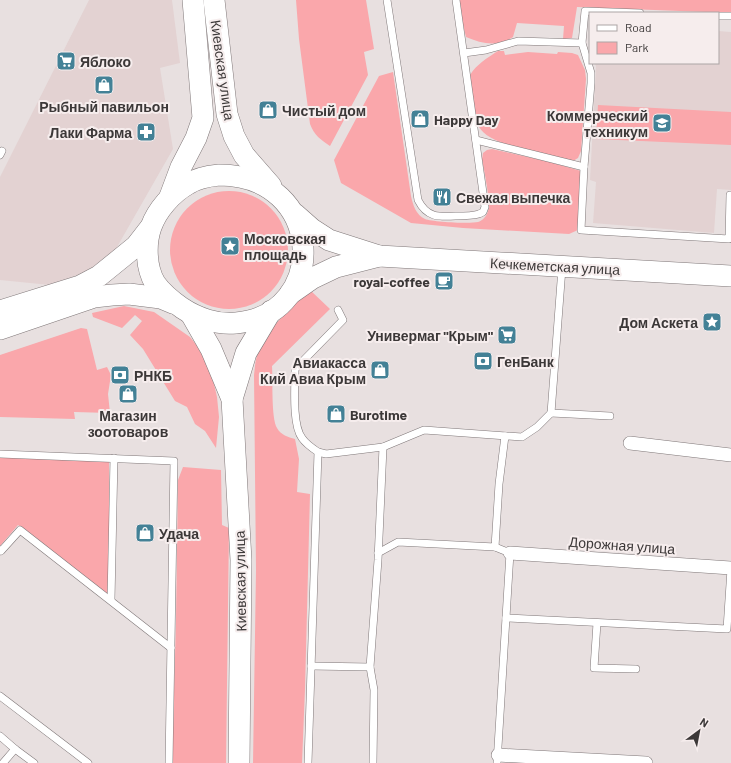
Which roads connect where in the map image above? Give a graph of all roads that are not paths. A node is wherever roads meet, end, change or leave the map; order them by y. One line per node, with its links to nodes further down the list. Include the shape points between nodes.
1 (193, 0): 14 (main road, Киевская улица, via 203,118)
2 (214, 0): 13 (main road, Киевская улица, via 227,114 234,136 244,154)
3 (388, 0): 10 (lane, via 418,200 426,212 439,217 473,216 483,212 485,207)
4 (456, 0): 9 (lane)
5 (612, 12): 8 (lane, via 585,11)
6 (719, 16): 7 (lane)
7 (731, 16)
8 (582, 43): 9 (lane, via 518,41); 11 (lane, via 591,73)
9 (464, 53): 10 (lane)
10 (476, 140): 11 (lane)
11 (584, 167): 12 (lane, via 581,230 729,240)
12 (730, 194)
13 (279, 195): 14 (main road, via 249,178 219,174 187,184); 15 (main road)
14 (168, 199): 16 (main road)
15 (293, 212): 17 (main road, Кечкеметская улица, via 329,240); 20 (main road, via 302,232 304,254 299,275)
16 (151, 227): 21 (main road, via 147,256 154,282 164,294); 23 (main road, via 136,246 99,276 80,286)
17 (379, 256): 18 (main road, Кечкеметская улица); 20 (main road, Кечкеметская улица, via 336,267)
18 (562, 266): 19 (main road, Кечкеметская улица); 27 (lane)
19 (731, 276)
20 (289, 294): 24 (main road)
21 (184, 309): 24 (main road, via 216,322 235,323 254,320); 25 (main road, via 161,298 129,294 112,295 94,297); 26 (main road, Киевская улица, via 211,349)
22 (338, 310): 32 (lane, via 343,320 295,369 296,418 300,437)
23 (0, 311)
24 (271, 311): 26 (main road, Киевская улица, via 246,353)
25 (0, 329)
26 (232, 400): 56 (main road, Киевская улица, via 241,560)
27 (551, 413): 28 (lane); 29 (lane, via 522,438)
28 (610, 416)
29 (505, 436): 31 (lane, via 424,430); 36 (lane)
30 (630, 443): 34 (street)
31 (383, 447): 32 (lane, via 326,454); 38 (lane)
32 (318, 452): 45 (lane)
33 (0, 454): 35 (lane)
34 (731, 455)
35 (114, 458): 41 (lane); 44 (lane, via 174,461)
36 (495, 547): 38 (lane, via 398,542); 39 (lane)
37 (0, 550): 41 (lane, via 20,530)
38 (378, 553): 46 (lane)
39 (510, 553): 40 (street, Дорожная улица); 42 (lane)
40 (731, 569): 43 (lane, via 727,629)
41 (111, 600): 44 (lane)
42 (506, 618): 43 (lane); 51 (lane)
43 (597, 623): 47 (lane, via 594,668)
44 (171, 648): 55 (lane)
45 (311, 666): 46 (lane); 57 (lane)
46 (370, 667): 58 (lane, via 374,690)
47 (636, 669)
48 (0, 696): 54 (lane)
49 (0, 736): 50 (lane)
50 (15, 748): 52 (lane); 53 (lane)
51 (498, 759): 59 (street)
52 (3, 763)
53 (34, 763)
54 (88, 763)
55 (169, 763)
56 (239, 763)
57 (308, 763)
58 (373, 763)
59 (646, 763)

